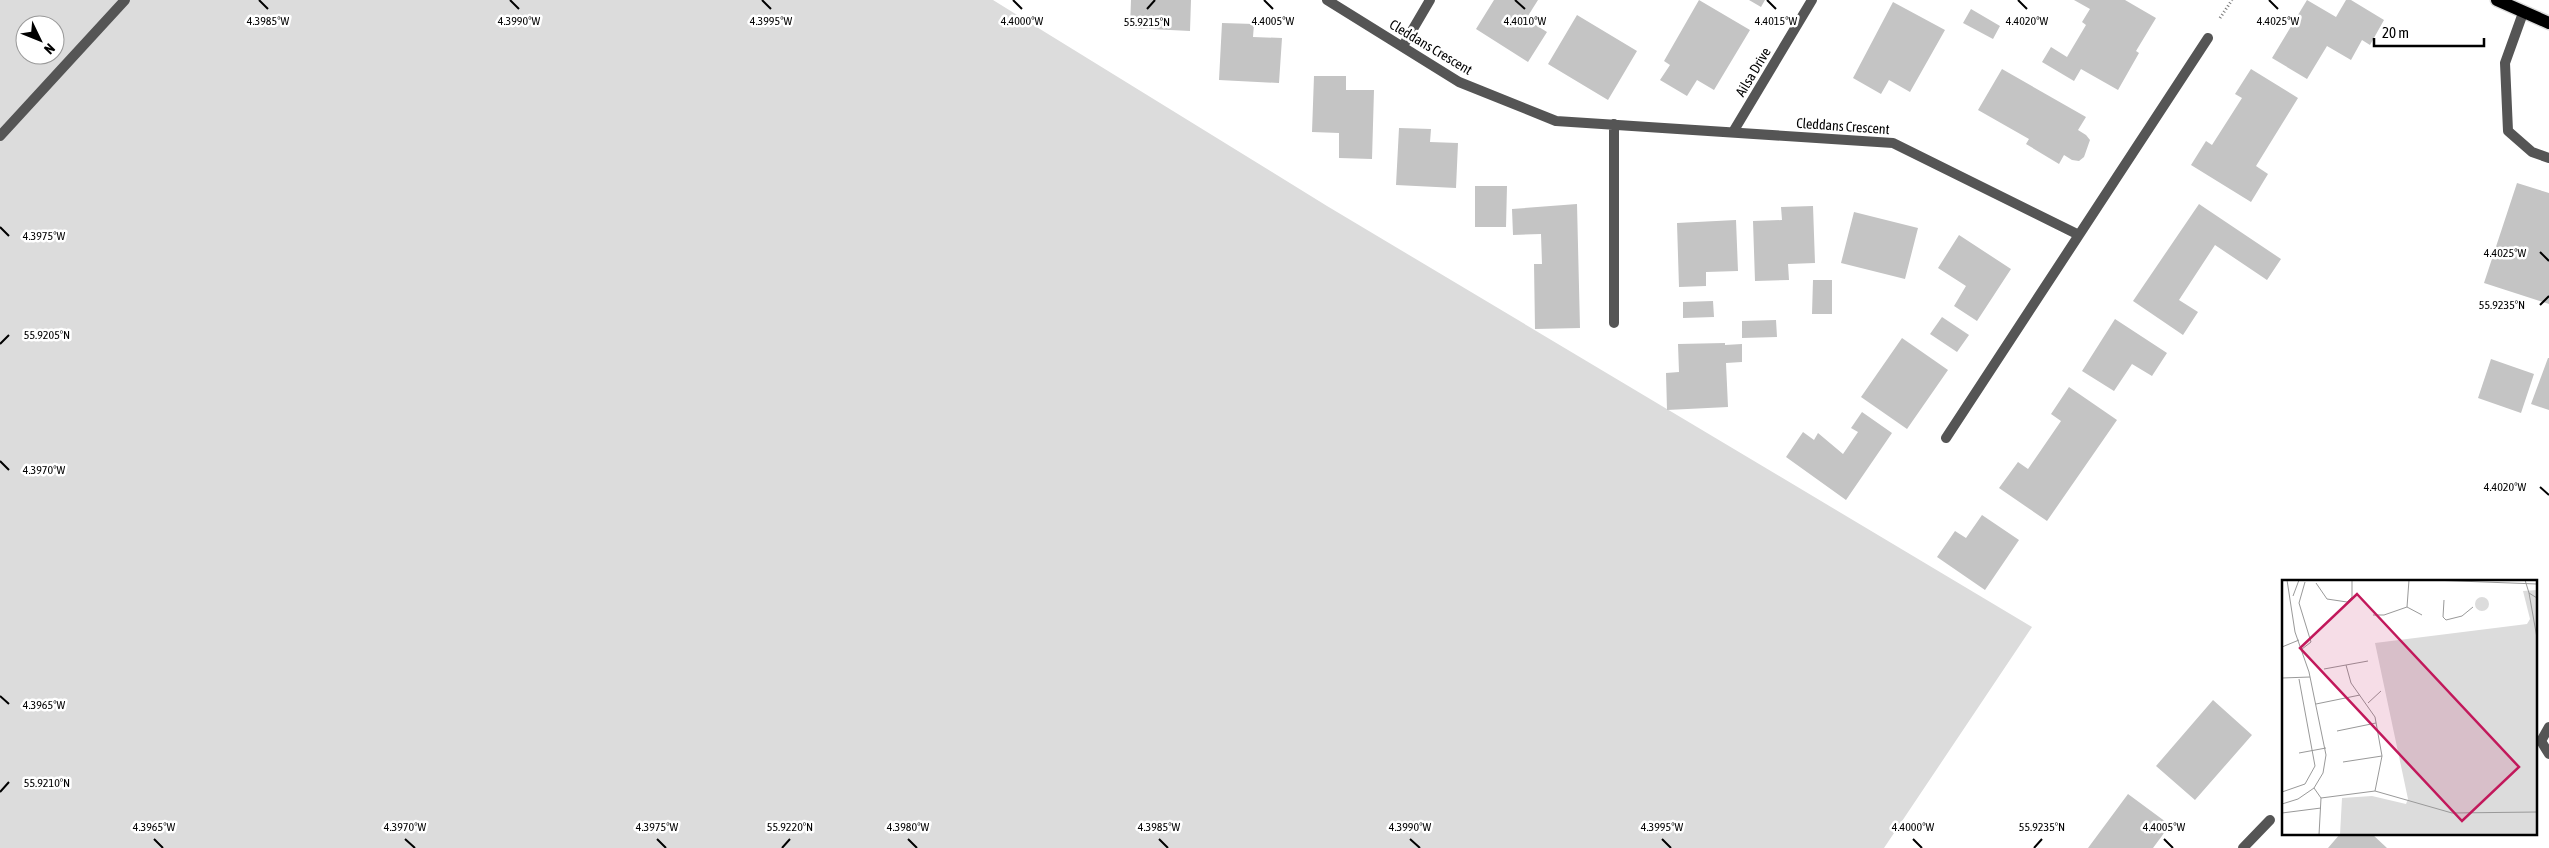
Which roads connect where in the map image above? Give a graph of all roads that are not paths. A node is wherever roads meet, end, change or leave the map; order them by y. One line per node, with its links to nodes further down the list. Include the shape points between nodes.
1 (125, 0): 12 (street)
2 (1326, 0): 9 (street, Cleddans Crescent)
3 (1430, 0): 9 (street)
4 (1812, 0): 11 (street, Ailsa Drive)
5 (2497, 0): 6 (main road)
6 (2523, 13): 7 (main road); 13 (street, via 2505,63 2508,131 2532,152)
7 (2549, 23)
8 (2208, 38): 14 (street)
9 (1403, 46): 10 (street, Cleddans Crescent, via 1459,82 1556,121)
10 (1614, 124): 11 (street, Cleddans Crescent); 15 (street)
11 (1733, 132): 14 (street, Cleddans Crescent, via 1893,143)
12 (0, 136)
13 (2549, 158)
14 (2079, 235): 16 (street)
15 (1614, 323)
16 (1946, 438)
17 (2549, 727): 18 (street, via 2541,741)
18 (2549, 754)
19 (2270, 820): 20 (street)
20 (2243, 848)

